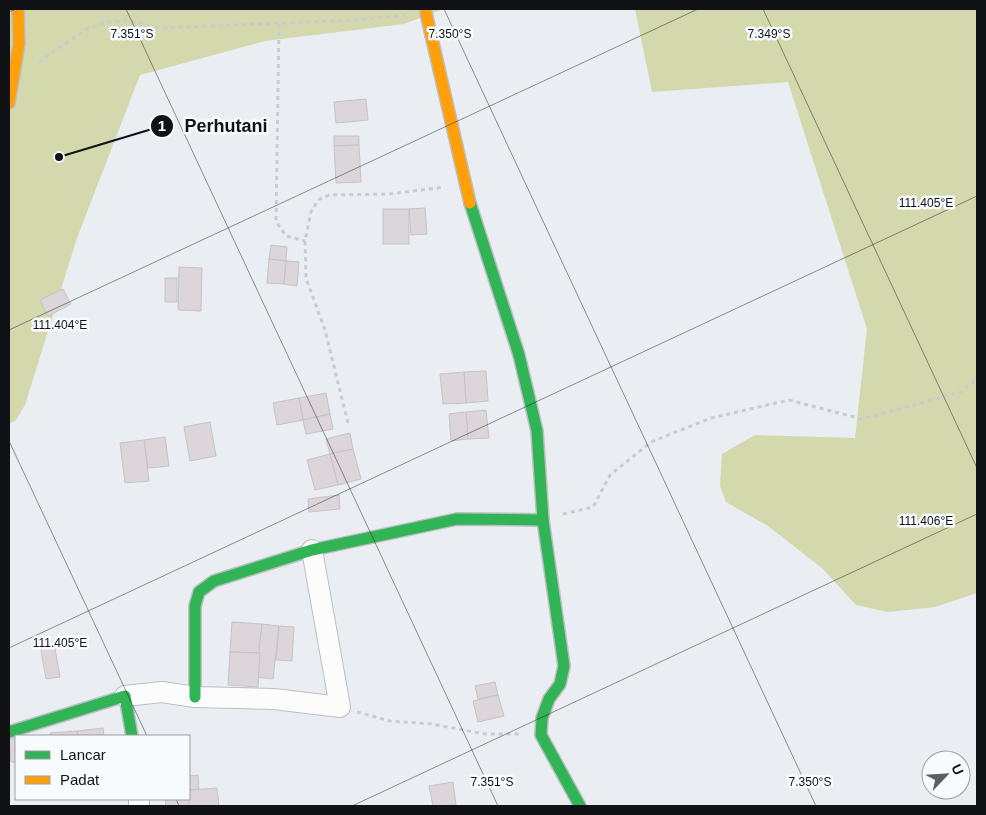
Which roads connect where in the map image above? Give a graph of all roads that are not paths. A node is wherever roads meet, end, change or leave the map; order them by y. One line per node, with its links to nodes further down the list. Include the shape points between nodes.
1 (18, 9): 3 (street, via 16,70)
2 (426, 13): 4 (street, via 464,184 519,355 535,422)
3 (9, 103)
4 (543, 520): 5 (street, via 457,519); 10 (street, via 564,666 560,684 542,718 541,735)
5 (312, 550): 7 (street, via 214,581 199,592 194,625); 7 (street, via 340,707 274,699)
6 (125, 696): 7 (street, via 162,692); 8 (street); 9 (street)
7 (195, 696)
8 (9, 732)
9 (132, 735)
10 (580, 806)

